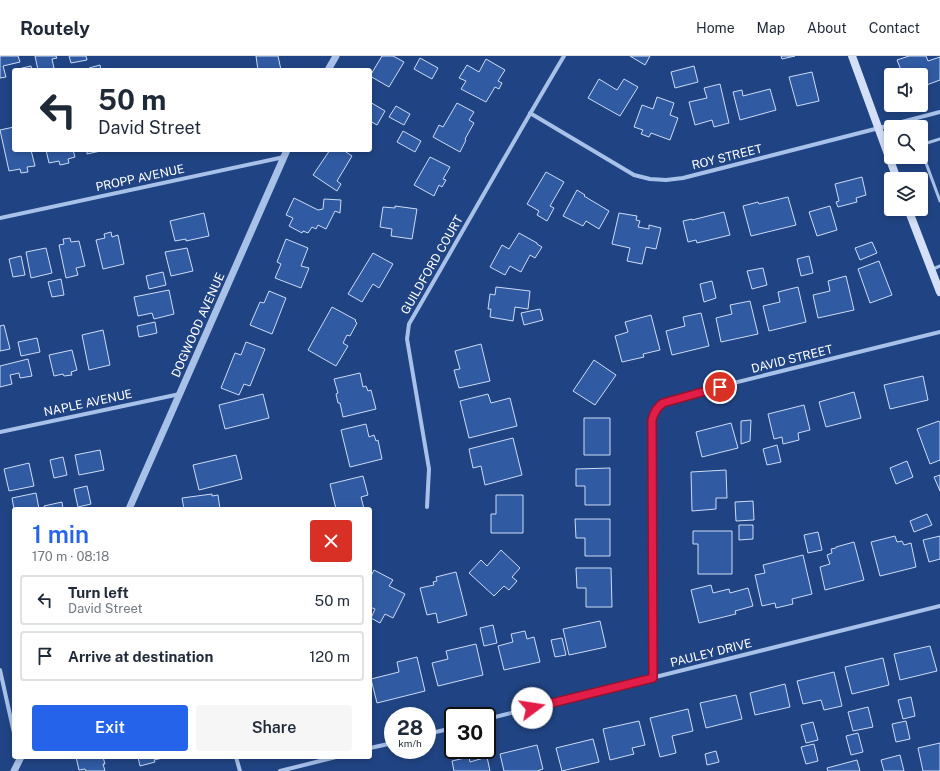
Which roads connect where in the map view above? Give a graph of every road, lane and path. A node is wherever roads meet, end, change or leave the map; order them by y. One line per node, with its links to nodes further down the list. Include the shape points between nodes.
1 (336, 56): 4 (street)
2 (564, 56): 6 (street, GUILDFORD COURT)
3 (852, 56): 7 (main road)
4 (329, 68)
5 (940, 112): 7 (street, ROY STREET)
6 (530, 113): 7 (street, ROY STREET, via 634,175 666,180 683,178); 21 (street, GUILDFORD COURT, via 409,324 407,339 429,468)
7 (879, 128): 10 (main road)
8 (940, 139): 11 (lane, via 922,148)
9 (286, 153): 13 (street, PROPP AVENUE); 18 (street, DOGWOOD AVENUE)
10 (895, 172)
11 (940, 201)
12 (911, 216): 15 (main road)
13 (0, 218)
14 (940, 266): 15 (lane)
15 (931, 269): 16 (main road)
16 (940, 292)
17 (940, 332): 24 (street, DAVID STREET, via 705,390 658,406 652,420)
18 (180, 394): 19 (street, NAPLE AVENUE); 20 (street, DOGWOOD AVENUE)
19 (0, 432)
20 (130, 507)
21 (427, 507)
22 (940, 606): 24 (street, PAULEY DRIVE)
23 (0, 670): 26 (street)
24 (653, 678): 25 (street, PAULEY DRIVE)
25 (496, 717)
26 (12, 724)
27 (384, 745): 28 (street)
28 (372, 748)
29 (20, 759): 32 (street)
30 (237, 759): 33 (street)
31 (328, 759): 34 (street)
32 (14, 771)
33 (240, 771)
34 (280, 771)

